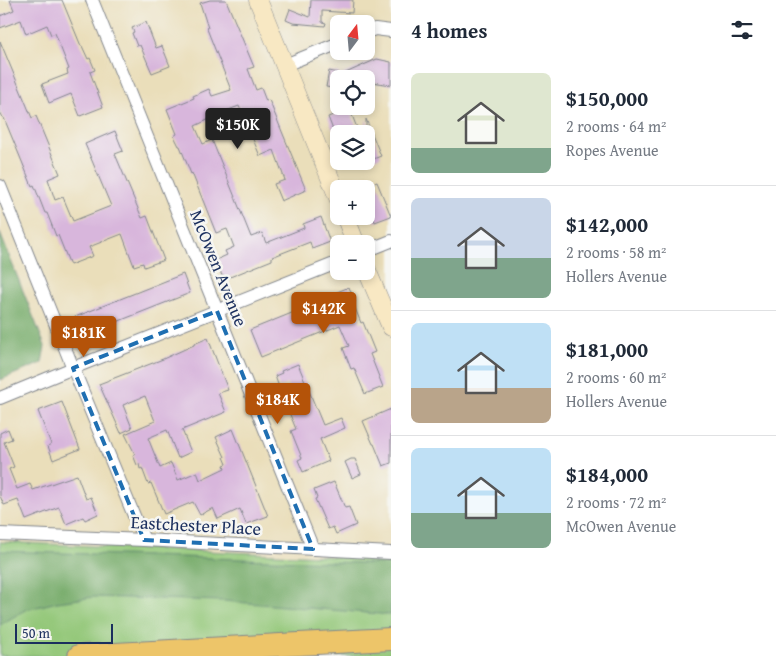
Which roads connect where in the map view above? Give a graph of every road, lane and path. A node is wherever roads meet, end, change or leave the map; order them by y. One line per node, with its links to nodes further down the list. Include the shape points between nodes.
1 (92, 0): 13 (street, McOwen Avenue)
2 (258, 0): 6 (street)
3 (375, 29): 4 (street)
4 (391, 32)
5 (330, 47): 6 (street)
6 (285, 65): 7 (street)
7 (331, 180)
8 (0, 186): 15 (street)
9 (391, 241): 10 (street)
10 (375, 247)
11 (330, 266): 13 (street)
12 (371, 280): 14 (street)
13 (217, 311): 15 (street); 19 (street, McOwen Avenue)
14 (391, 327)
15 (73, 368): 16 (street); 18 (street)
16 (0, 398)
17 (0, 534): 18 (street, Eastchester Place)
18 (144, 540): 19 (street, Eastchester Place)
19 (314, 549): 20 (street, Eastchester Place)
20 (391, 553)
21 (391, 639): 22 (highway)
22 (79, 656)

